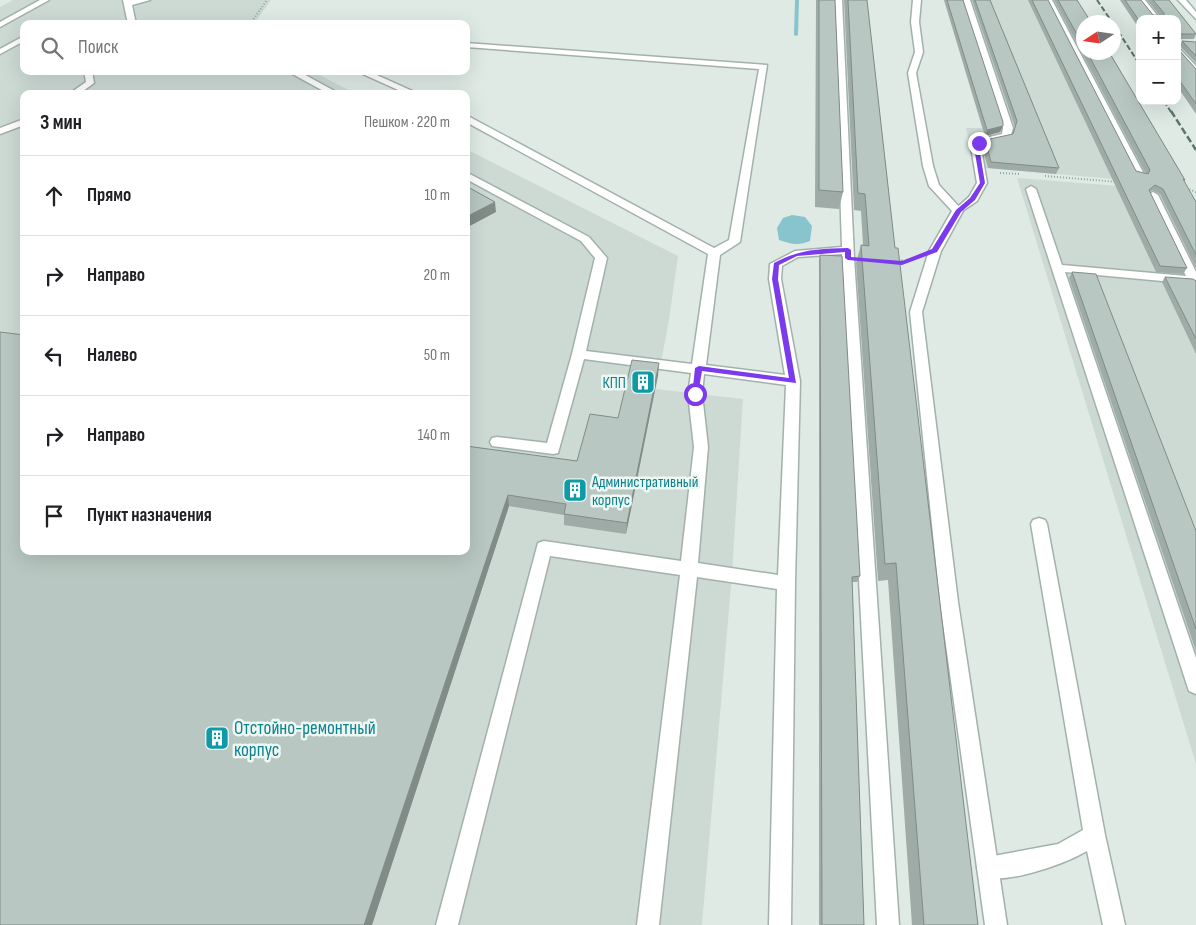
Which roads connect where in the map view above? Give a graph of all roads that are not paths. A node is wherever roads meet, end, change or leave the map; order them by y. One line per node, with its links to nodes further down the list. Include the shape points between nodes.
1 (45, 0): 13 (street)
2 (146, 0): 9 (street)
3 (838, 0): 35 (street)
4 (917, 0): 34 (street, via 915,22 919,52 912,73 928,166 934,186)
5 (966, 0): 34 (street, via 1008,128 1007,136 984,141 976,147 982,183 973,199)
6 (1048, 0): 30 (street)
7 (1142, 0): 10 (street)
8 (1182, 0): 11 (street)
9 (127, 2): 12 (street)
10 (1153, 15)
11 (1196, 16)
12 (131, 20)
13 (0, 25)
14 (20, 40): 18 (street)
15 (1181, 42): 16 (street)
16 (1187, 42)
17 (470, 45): 36 (street, via 764,67 734,242)
18 (0, 52)
19 (1181, 53): 20 (street)
20 (1196, 72)
21 (89, 75): 24 (street, via 90,83)
22 (299, 75): 25 (street)
23 (370, 75): 26 (street)
24 (79, 90)
25 (328, 90)
26 (405, 90)
27 (470, 120): 36 (street)
28 (20, 124): 29 (street)
29 (0, 131)
30 (1140, 176)
31 (470, 177): 39 (street, via 585,239 601,258)
32 (1030, 182): 37 (street)
33 (1153, 195): 38 (street)
34 (958, 211): 48 (street, via 935,251 916,312 949,602)
35 (848, 250): 41 (street, via 810,251 795,254 776,264 775,279); 52 (street)
36 (714, 253): 40 (street)
37 (1058, 268): 38 (street); 46 (street)
38 (1195, 282)
39 (579, 354): 40 (street); 42 (street, via 553,449)
40 (699, 368): 41 (street); 44 (street, via 695,394 701,447)
41 (793, 381): 45 (street)
42 (496, 442)
43 (1039, 524): 47 (street)
44 (689, 569): 45 (street); 49 (street, via 544,548); 50 (street)
45 (786, 583): 51 (street)
46 (1196, 685)
47 (1094, 835): 48 (street, via 1061,854); 54 (street)
48 (988, 868): 53 (street)
49 (447, 925)
50 (648, 925)
51 (780, 925)
52 (888, 925)
53 (996, 925)
54 (1114, 925)

